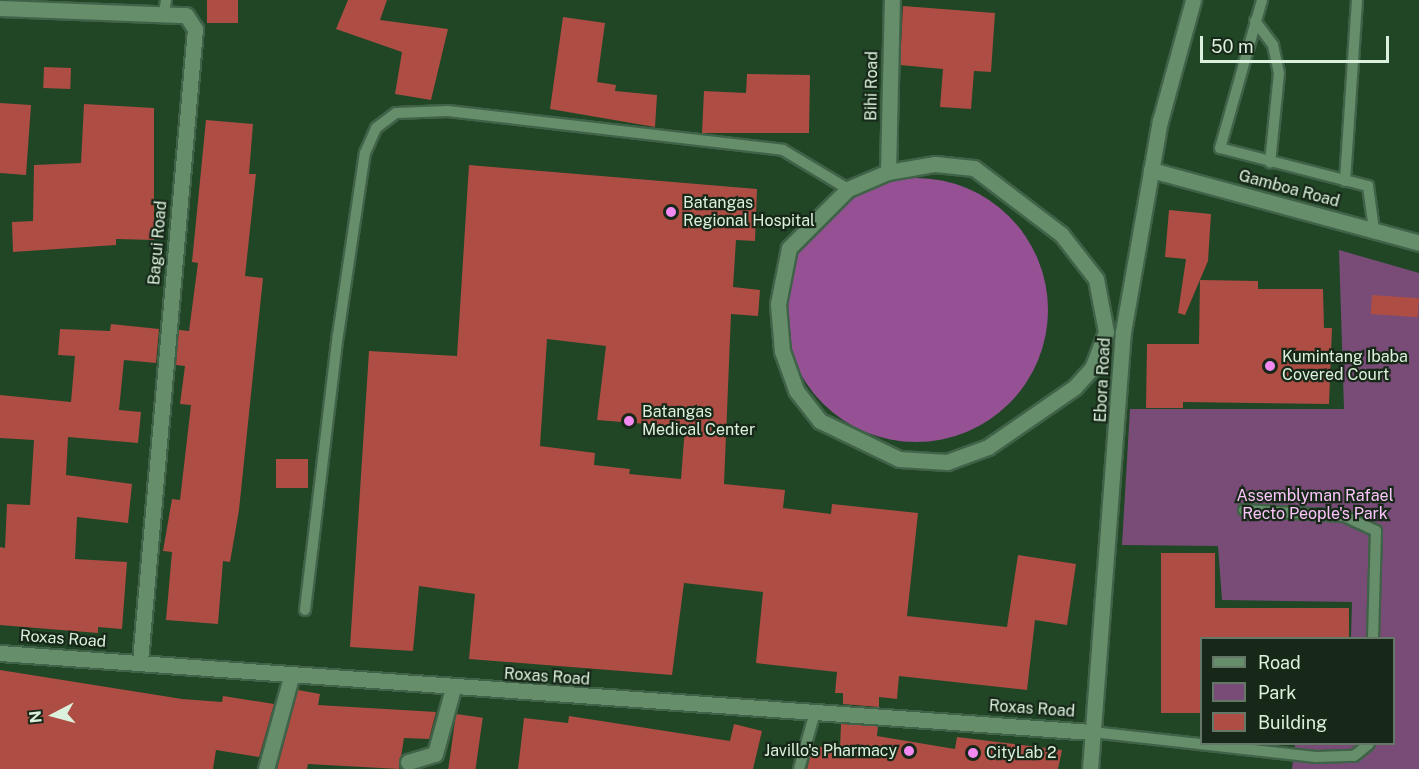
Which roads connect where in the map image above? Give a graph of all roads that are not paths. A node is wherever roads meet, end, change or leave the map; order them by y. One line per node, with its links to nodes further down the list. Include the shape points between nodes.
1 (892, 0): 10 (street, Bihi Road)
2 (1193, 0): 9 (street, Ebora Road)
3 (1262, 0): 7 (lane)
4 (1357, 0): 11 (lane)
5 (165, 7): 6 (street, Bagui Road); 21 (street, Bagui Road, via 192,21 194,50)
6 (0, 8)
7 (1255, 21): 8 (lane, via 1273,45 1278,73); 8 (lane, via 1220,148)
8 (1270, 163): 11 (lane)
9 (1150, 170): 13 (street, Gamboa Road); 16 (street, Ebora Road)
10 (888, 172): 12 (street); 15 (street, via 935,164 974,168 1031,206 1061,234 1096,279)
11 (1345, 181): 13 (lane, via 1372,191)
12 (848, 189): 15 (street, via 789,248 778,304 782,351 796,390 820,421 861,446 899,459 947,462 988,447 1075,387 1092,368); 18 (lane, via 783,150 448,111 396,113 376,128 365,153 339,324)
13 (1374, 230): 14 (street, Gamboa Road)
14 (1419, 243)
15 (1106, 332): 16 (street)
16 (1123, 332): 25 (street, Ebora Road)
17 (1244, 510): 19 (lane, via 1344,516 1376,531)
18 (305, 610)
19 (1373, 637)
20 (0, 652): 21 (street, Roxas Road)
21 (140, 662): 22 (street, Roxas Road)
22 (291, 677): 23 (street, Roxas Road); 30 (street)
23 (453, 688): 24 (street, Roxas Road); 29 (street, via 435,754)
24 (815, 712): 25 (street, Roxas Road); 31 (lane)
25 (1092, 732): 26 (lane); 32 (street, Ebora Road)
26 (1200, 744)
27 (1208, 745): 28 (lane, via 1316,757 1354,756)
28 (1369, 745)
29 (408, 762)
30 (266, 769)
31 (799, 769)
32 (1090, 769)

